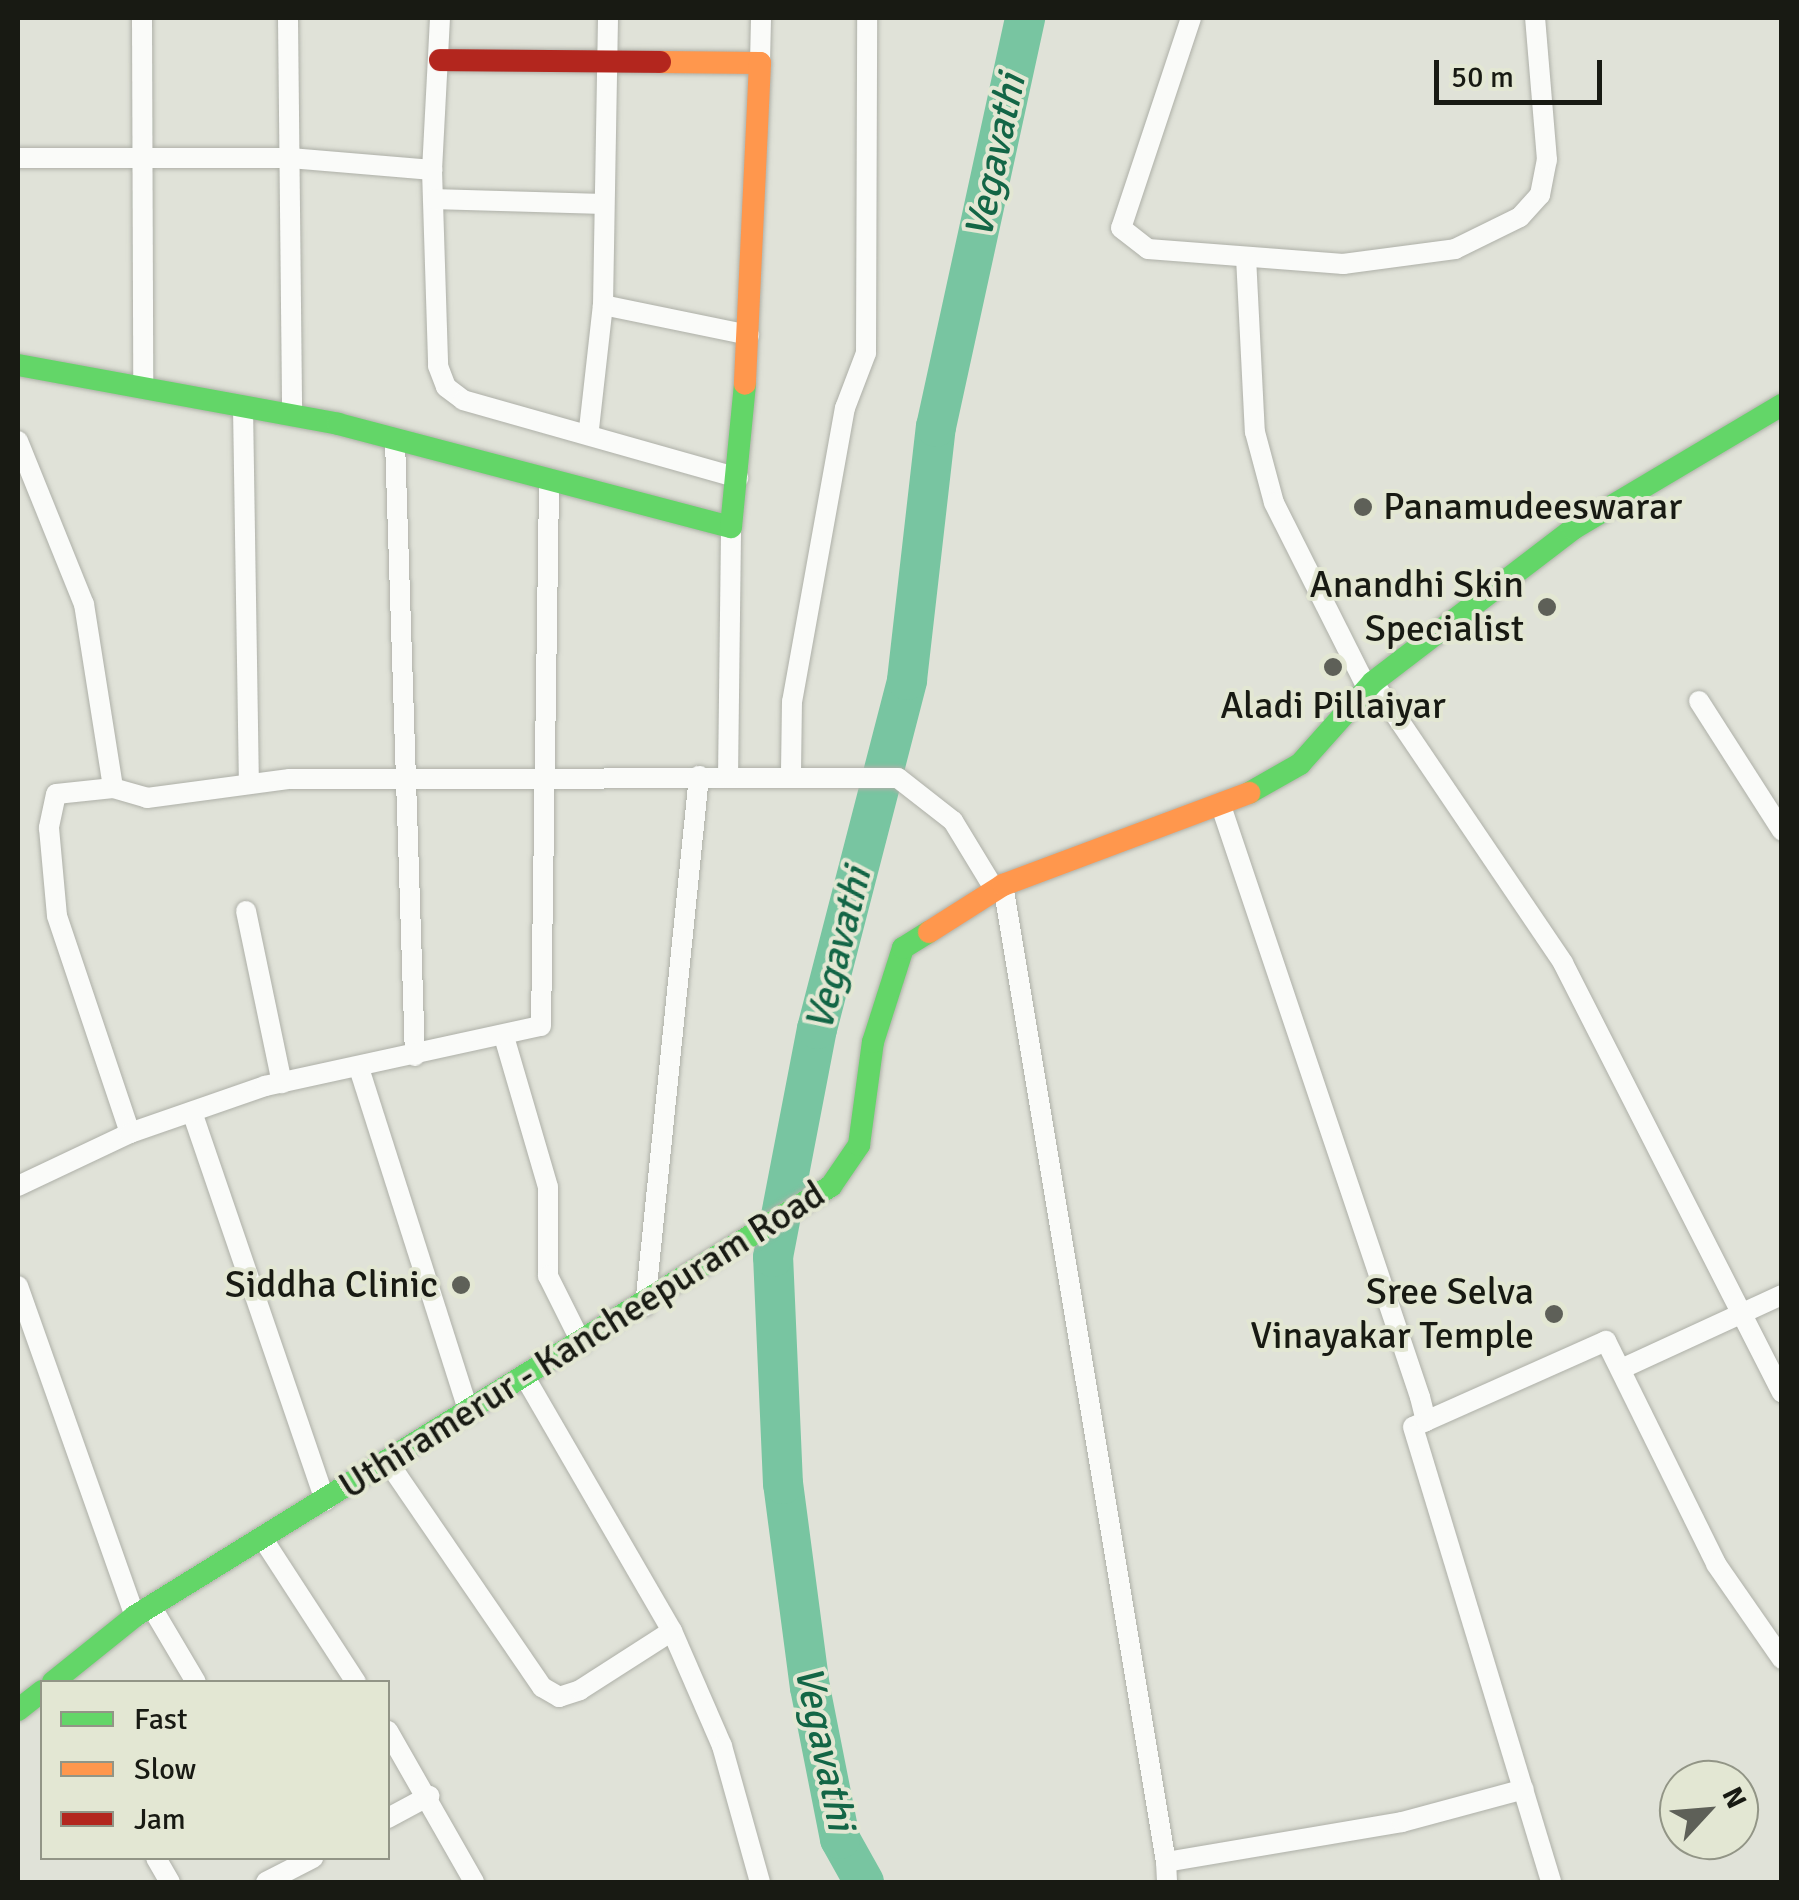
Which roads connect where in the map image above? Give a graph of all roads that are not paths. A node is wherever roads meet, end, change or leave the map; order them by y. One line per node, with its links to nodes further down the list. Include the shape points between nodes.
1 (142, 18): 14 (street)
2 (288, 18): 13 (street)
3 (440, 18): 10 (street)
4 (608, 18): 9 (street)
5 (762, 18): 11 (street)
6 (867, 18): 34 (street, via 866,353 845,408 792,702)
7 (1192, 18): 18 (street, via 1121,228 1148,249)
8 (1535, 18): 18 (street, via 1547,160 1540,195 1520,217 1456,248 1343,264)
9 (610, 56): 10 (main road); 11 (main road); 17 (street)
10 (440, 60): 15 (street)
11 (760, 63): 20 (main road)
12 (18, 158): 14 (street)
13 (290, 158): 14 (street); 15 (street); 25 (street)
14 (140, 162): 22 (street)
15 (432, 170): 16 (street)
16 (433, 198): 17 (street); 26 (street, via 446,387 464,400)
17 (603, 204): 19 (street)
18 (1246, 257): 32 (street, via 1255,432 1274,503)
19 (603, 305): 20 (street); 26 (street)
20 (749, 334): 29 (main road)
21 (18, 365): 22 (main road)
22 (143, 386): 24 (main road)
23 (1782, 405): 32 (main road, Uthiramerur - Kancheepuram Road, via 1573,529)
24 (244, 408): 25 (main road); 39 (street)
25 (292, 414): 28 (main road)
26 (588, 429): 29 (street)
27 (18, 441): 40 (street, via 84,604)
28 (395, 441): 30 (main road); 38 (street)
29 (738, 478): 31 (main road)
30 (549, 484): 31 (main road); 36 (street)
31 (731, 527): 37 (street)
32 (1370, 685): 41 (main road, Uthiramerur - Kancheepuram Road, via 1300,764); 55 (street, via 1563,963 1661,1143)
33 (1698, 700): 42 (street)
34 (802, 774): 37 (street); 43 (street, via 898,778 953,821)
35 (699, 776): 36 (street); 37 (street); 54 (street)
36 (543, 778): 38 (street); 45 (street, via 547,1011 528,1036)
37 (728, 778)
38 (400, 779): 39 (street); 46 (street)
39 (250, 782): 40 (street, via 148,798)
40 (114, 788): 50 (street, via 56,794 49,828 57,916)
41 (1222, 809): 43 (main road, Uthiramerur - Kancheepuram Road); 61 (street)
42 (1782, 831)
43 (999, 888): 54 (main road, Uthiramerur - Kancheepuram Road, via 903,948 873,1042 859,1146 832,1186); 77 (street)
44 (246, 911): 48 (street)
45 (505, 1040): 46 (street); 56 (street, via 548,1187 548,1276)
46 (415, 1056): 47 (street)
47 (359, 1068): 48 (street); 60 (street)
48 (282, 1083): 49 (street)
49 (192, 1112): 50 (street); 63 (street)
50 (130, 1133): 51 (street)
51 (19, 1181)
52 (18, 1286): 65 (street)
53 (1782, 1295): 55 (street)
54 (645, 1306): 56 (main road, Uthiramerur - Kancheepuram Road)
55 (1740, 1316): 57 (street); 59 (street)
56 (582, 1344): 58 (main road, Uthiramerur - Kancheepuram Road)
57 (1621, 1369): 61 (street, via 1606,1341); 67 (street, via 1716,1564)
58 (526, 1378): 60 (main road, Uthiramerur - Kancheepuram Road); 66 (street)
59 (1782, 1392)
60 (469, 1413): 62 (main road, Uthiramerur - Kancheepuram Road)
61 (1426, 1421): 72 (street, via 1412,1427)
62 (388, 1462): 63 (main road, Uthiramerur - Kancheepuram Road); 66 (street, via 542,1687 559,1697)
63 (325, 1500): 64 (main road, Uthiramerur - Kancheepuram Road)
64 (262, 1538): 65 (main road, Uthiramerur - Kancheepuram Road); 70 (street)
65 (143, 1611): 68 (main road, Uthiramerur - Kancheepuram Road); 69 (street)
66 (672, 1631): 78 (street, via 722,1746)
67 (1782, 1659)
68 (58, 1680)
69 (195, 1680)
70 (355, 1680)
71 (390, 1735): 73 (street)
72 (1524, 1789): 77 (street); 82 (street)
73 (429, 1796): 74 (street); 81 (street)
74 (390, 1817)
75 (157, 1860): 79 (street)
76 (304, 1860): 80 (street)
77 (1167, 1872)
78 (755, 1881)
79 (170, 1882)
80 (266, 1882)
81 (474, 1882)
82 (1551, 1882)

